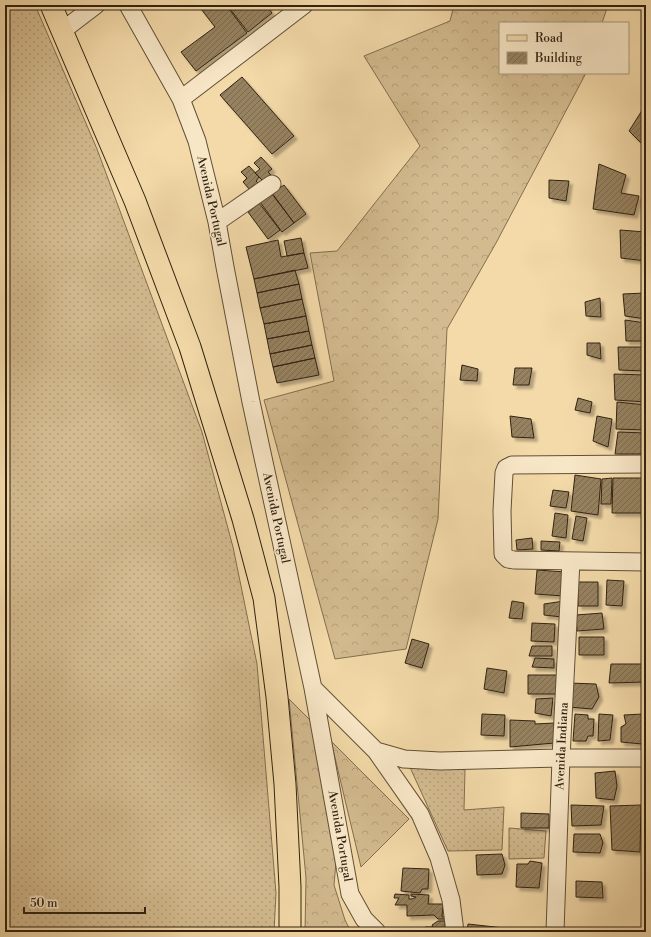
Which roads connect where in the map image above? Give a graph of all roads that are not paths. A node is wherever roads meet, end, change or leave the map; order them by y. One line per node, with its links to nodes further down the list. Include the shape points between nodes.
1 (51, 5): 5 (main road)
2 (96, 5): 5 (street)
3 (128, 5): 6 (street, Avenida Portugal)
4 (304, 5): 6 (street)
5 (62, 31): 16 (main road, via 135,201 187,340 244,519 264,598 277,697 285,792)
6 (181, 99): 8 (street, Avenida Portugal, via 197,140)
7 (272, 184): 8 (street)
8 (217, 222): 12 (street, Avenida Portugal, via 254,417)
9 (646, 464): 10 (street, via 512,465 506,468 502,511 503,554 514,560)
10 (571, 561): 11 (street); 14 (street, Avenida Indiana)
11 (646, 562)
12 (313, 688): 13 (street); 17 (street, Avenida Portugal, via 350,894 364,919)
13 (376, 751): 14 (street, via 404,759 440,761); 18 (street, via 420,814 439,858 451,900)
14 (561, 758): 15 (street); 19 (street, Avenida Indiana)
15 (646, 758)
16 (290, 932)
17 (377, 932)
18 (454, 932)
19 (555, 932)

